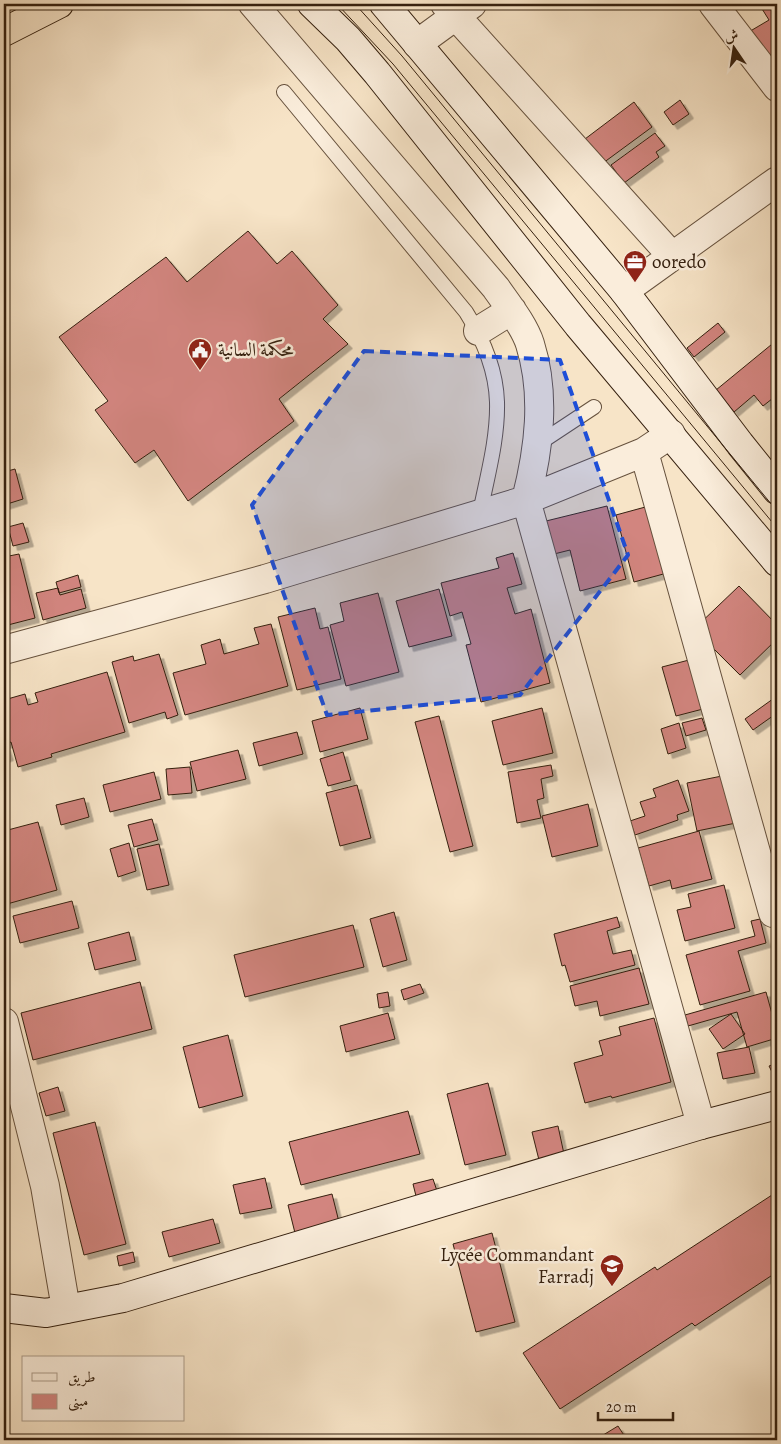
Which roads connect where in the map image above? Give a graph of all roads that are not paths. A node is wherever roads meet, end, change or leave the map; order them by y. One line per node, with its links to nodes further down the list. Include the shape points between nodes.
1 (58, 4): 7 (highway)
2 (253, 4): 14 (street)
3 (312, 4): 17 (street, via 377,73 578,325)
4 (384, 4): 8 (street)
5 (713, 4): 9 (street)
6 (457, 8): 8 (street); 12 (street)
7 (4, 32)
8 (417, 44): 13 (street)
9 (777, 87)
10 (284, 92): 15 (lane, via 466,312)
11 (777, 182): 12 (street)
12 (672, 256): 13 (street)
13 (624, 291): 20 (street)
14 (512, 310): 15 (street); 18 (street, via 530,342 537,374 540,408)
15 (478, 331): 22 (lane, via 494,376 497,402 496,430)
16 (594, 407): 18 (lane)
17 (671, 434): 19 (street); 23 (street)
18 (538, 444): 21 (street)
19 (644, 452): 21 (street); 25 (street)
20 (777, 490)
21 (526, 500): 22 (street); 28 (street)
22 (480, 513): 24 (street, via 264,579)
23 (777, 562)
24 (4, 650)
25 (774, 912)
26 (4, 1022): 30 (street, via 45,1186)
27 (777, 1105): 28 (street)
28 (701, 1125): 30 (street, via 123,1298)
29 (4, 1308): 30 (street, via 46,1313)
30 (66, 1309)

